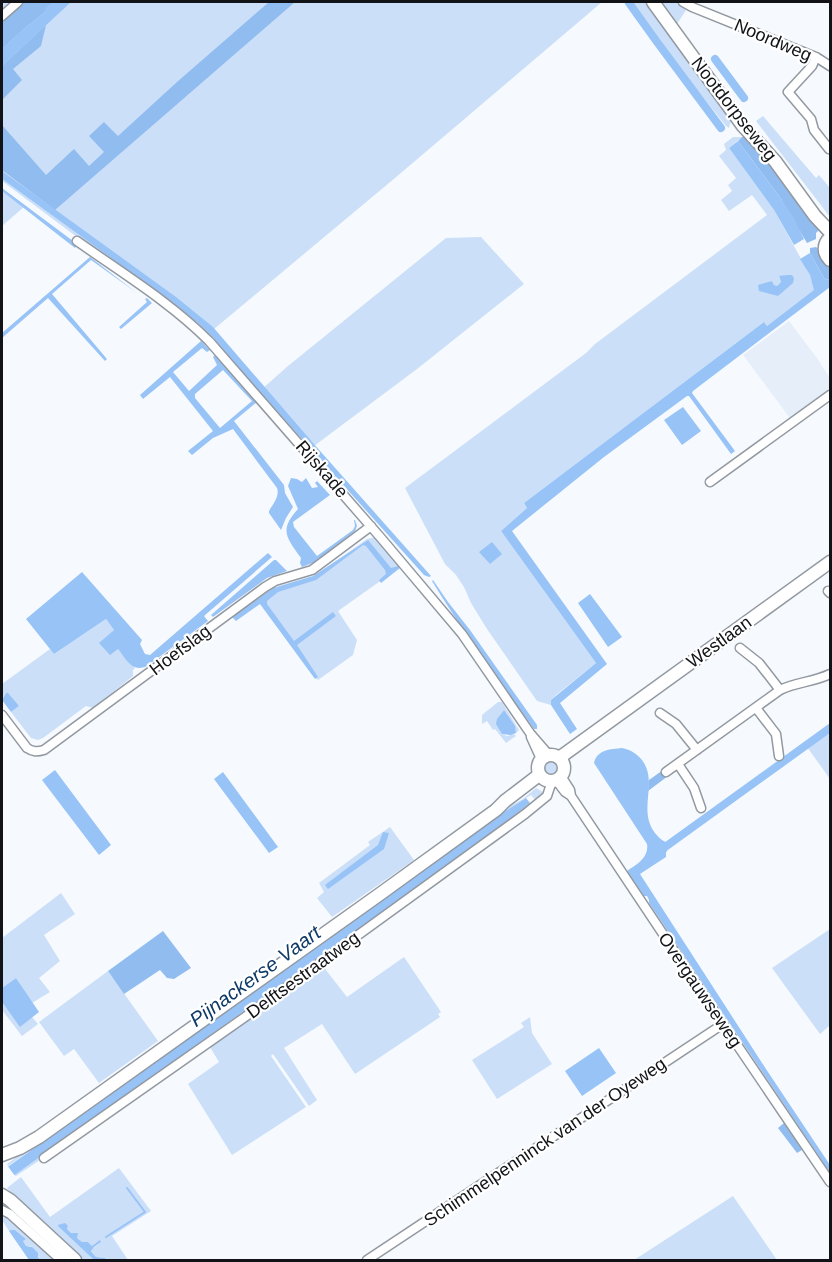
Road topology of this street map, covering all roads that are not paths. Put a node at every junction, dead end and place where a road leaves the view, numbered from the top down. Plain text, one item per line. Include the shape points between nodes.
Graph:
1 (18, 2) edge
2 (653, 2) edge
3 (683, 2) edge
4 (2, 16) edge
5 (816, 57) junction
6 (831, 66) edge
7 (829, 149) edge
8 (830, 237) edge
9 (77, 241) dead end
10 (831, 260) edge
11 (831, 395) edge
12 (710, 482) dead end
13 (371, 526) junction
14 (831, 562) edge
15 (741, 648) dead end
16 (831, 674) edge
17 (780, 690) junction
18 (756, 708) junction
19 (660, 713) dead end
20 (2, 715) edge
21 (697, 750) junction
22 (779, 756) dead end
23 (678, 764) junction
24 (552, 770) junction
25 (666, 772) dead end
26 (701, 808) dead end
27 (723, 1024) junction
28 (20, 1148) junction
29 (2, 1155) edge
30 (44, 1158) dead end
31 (2, 1164) edge
32 (831, 1182) edge
33 (2, 1185) edge
34 (6, 1198) edge
35 (2, 1210) edge
36 (61, 1260) edge
37 (75, 1260) edge
38 (367, 1260) edge

1 - 4 street
2 - 8 main road, Nootdorpseweg
3 - 5 street, Noordweg
5 - 6 street, Noordweg
5 - 7 street via 788,92
8 - 10 main road via 825,252
9 - 13 street, Rijskade via 192,324
11 - 12 street
13 - 20 street, Hoefslag via 312,570 265,587 44,750 27,748
13 - 24 street, Rijskade via 462,634 540,743
14 - 24 main road, Westlaan via 608,722
15 - 17 street
16 - 17 street
17 - 18 street
18 - 21 street
18 - 22 street via 776,734
19 - 21 street via 676,724
21 - 23 street
23 - 25 street
23 - 26 street via 694,788
24 - 27 street, Overgauwseweg
24 - 28 main road, Delftsestraatweg
24 - 30 street, Delftsestraatweg via 547,796 525,814
27 - 32 street, Overgauwseweg
27 - 38 street, Schimmelpenninck van der Oyeweg
28 - 29 main road, Delftsestraatweg
28 - 31 main road, Delftsestraatweg
33 - 34 main road
34 - 37 main road
35 - 36 street

